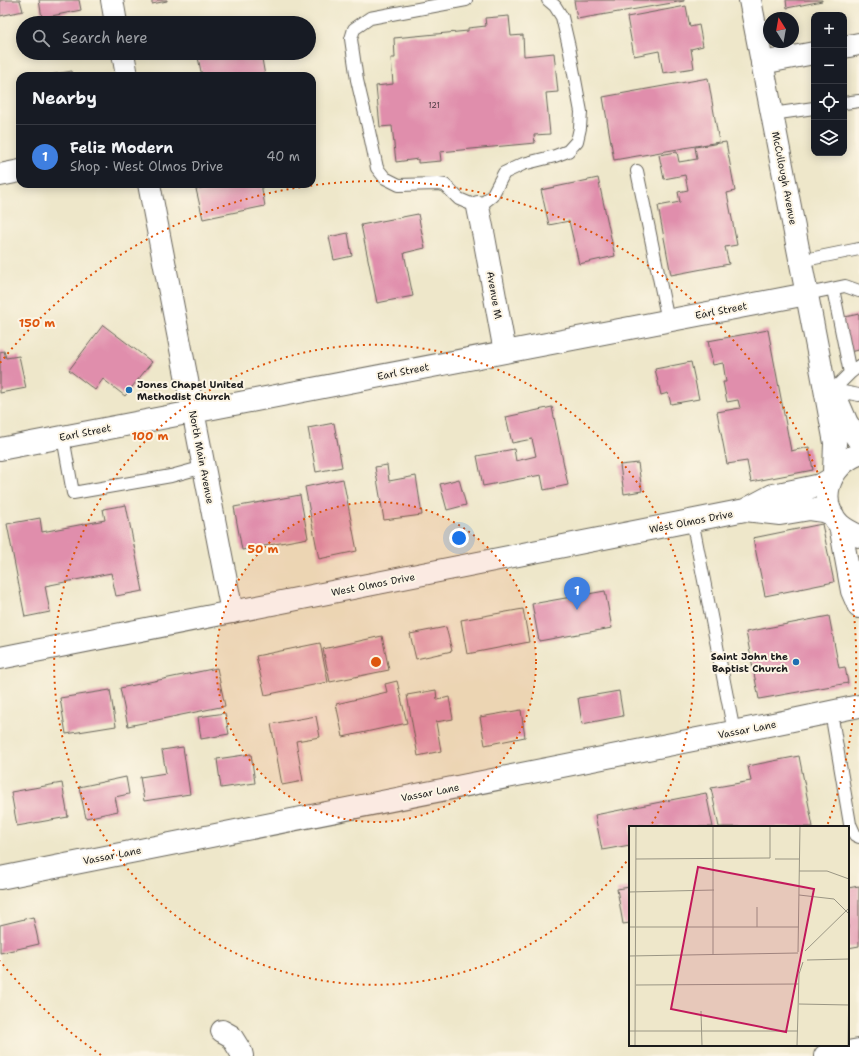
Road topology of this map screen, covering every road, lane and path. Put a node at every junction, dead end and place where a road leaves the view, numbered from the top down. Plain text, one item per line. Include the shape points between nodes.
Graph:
1 (112, 0) edge
2 (466, 0) edge
3 (548, 0) edge
4 (750, 0) edge
5 (115, 16) edge
6 (859, 44) edge
7 (847, 46) edge
8 (811, 54) edge
9 (124, 60) edge
10 (762, 63) junction
11 (126, 72) edge
12 (859, 101) edge
13 (847, 103) edge
14 (811, 108) edge
15 (772, 114) junction
16 (637, 171) dead end
17 (16, 172) edge
18 (0, 175) edge
19 (150, 188) edge
20 (478, 207) junction
21 (859, 249) edge
22 (800, 261) junction
23 (832, 289) junction
24 (859, 291) edge
25 (807, 294) junction
26 (668, 320) junction
27 (505, 352) junction
28 (819, 357) junction
29 (855, 369) edge
30 (833, 390) junction
31 (859, 395) edge
32 (193, 412) junction
33 (63, 437) junction
34 (859, 441) edge
35 (0, 449) edge
36 (859, 454) edge
37 (204, 467) junction
38 (833, 476) junction
39 (746, 510) junction
40 (692, 520) junction
41 (836, 520) junction
42 (859, 536) edge
43 (859, 607) edge
44 (232, 612) junction
45 (0, 658) edge
46 (859, 706) edge
47 (831, 712) junction
48 (734, 732) junction
49 (859, 837) edge
50 (0, 878) edge
51 (222, 1031) dead end
52 (859, 1050) edge
53 (242, 1056) edge
54 (829, 1056) edge

1 - 5 street
2 - 20 lane via 370,18 354,29 351,39 377,168 385,178 399,185 445,185 459,199
3 - 20 lane via 562,17 569,47 581,112 577,141 568,151 523,164 504,173 492,196
4 - 10 street, McCullough Avenue
6 - 7 street
8 - 10 street
9 - 11 street
10 - 15 street, McCullough Avenue
12 - 13 lane
14 - 15 lane
15 - 22 street, McCullough Avenue
16 - 26 lane
17 - 18 street
19 - 32 street, North Main Avenue
20 - 27 street, Avenue M
21 - 22 lane
22 - 25 street, McCullough Avenue
23 - 24 lane via 845,286
23 - 25 lane
23 - 29 lane
25 - 26 street, Earl Street
25 - 28 street, McCullough Avenue
26 - 27 street, Earl Street
27 - 32 street, Earl Street
28 - 30 street, McCullough Avenue
28 - 38 street, McCullough Avenue via 835,444
29 - 30 lane
30 - 31 lane
30 - 34 street, McCullough Avenue via 847,423
32 - 33 street, Earl Street
32 - 37 street, North Main Avenue
33 - 35 street, Earl Street
33 - 37 lane via 73,493 170,476
36 - 38 street via 846,460
37 - 44 street, North Main Avenue
38 - 39 street, West Olmos Drive via 821,484 773,495
38 - 41 street, McCullough Avenue via 828,494 829,505
39 - 40 street, West Olmos Drive
39 - 41 street, West Olmos Drive via 780,514 810,509 824,511
40 - 44 street, West Olmos Drive
40 - 48 lane
41 - 42 street, West Olmos Drive via 848,532
41 - 43 street via 852,591
44 - 45 street, West Olmos Drive
46 - 47 street, Vassar Lane
47 - 48 street, Vassar Lane
47 - 49 lane via 850,824 855,835
48 - 50 street, Vassar Lane
51 - 53 street via 231,1036
52 - 54 street

